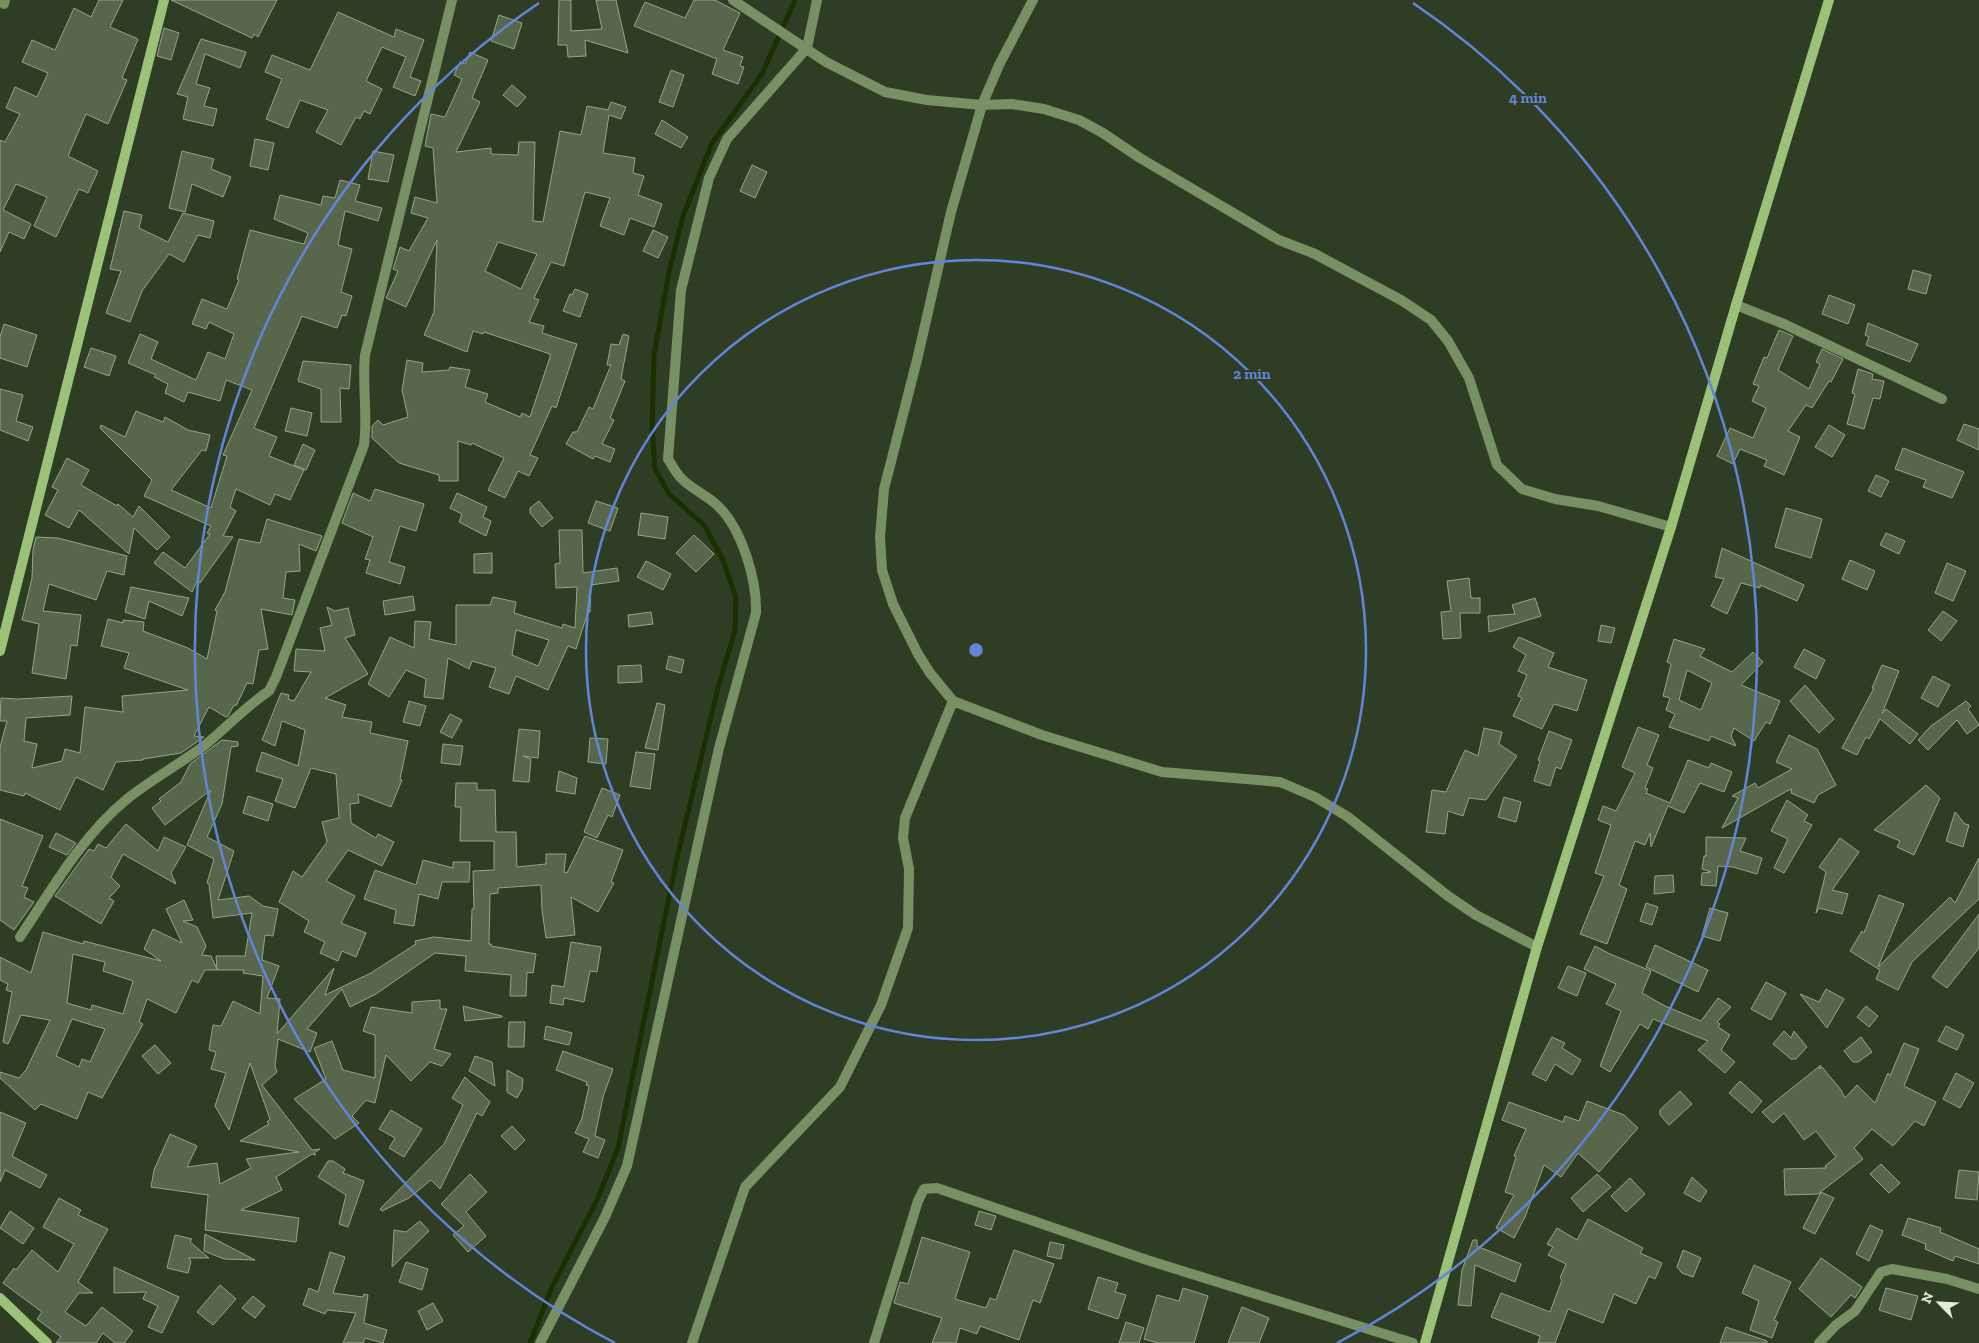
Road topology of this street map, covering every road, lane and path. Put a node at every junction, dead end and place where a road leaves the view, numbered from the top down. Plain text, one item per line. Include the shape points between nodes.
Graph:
1 (164, 0) edge
2 (452, 0) edge
3 (733, 0) edge
4 (817, 0) edge
5 (1033, 0) edge
6 (1829, 0) edge
7 (807, 48) junction
8 (982, 105) junction
9 (1736, 305) junction
10 (1942, 399) dead end
11 (1671, 527) junction
12 (0, 651) edge
13 (954, 701) junction
14 (20, 937) dead end
15 (1538, 947) junction
16 (1979, 1289) edge
17 (0, 1298) edge
18 (47, 1343) edge
19 (540, 1343) edge
20 (692, 1343) edge
21 (874, 1343) edge
22 (1413, 1343) edge
23 (1425, 1343) edge
24 (1819, 1343) edge

1 - 12 main road
2 - 14 street via 365,355 364,445 276,677 269,691 206,744 126,799 102,823 68,864
3 - 7 street
4 - 7 street
5 - 8 street via 998,64
6 - 9 main road
7 - 8 street via 826,62 885,92
7 - 19 street via 726,140 710,178 681,290 668,459 681,478 725,514 748,558 756,591 756,612 719,748 627,1166 605,1217
8 - 11 street via 1012,104 1044,109 1079,120 1278,240 1315,254 1401,300 1431,320 1448,341 1469,378 1497,465 1522,489
8 - 13 street via 951,212 893,449 884,489 880,537 882,570 893,604 930,673
9 - 10 street via 1784,324
9 - 11 main road
11 - 15 main road
13 - 15 street via 1042,735 1162,772 1280,782 1315,797 1348,817 1448,896 1476,915
13 - 20 street via 905,818 903,838 909,869 908,928 882,1005 840,1087 745,1187
15 - 23 main road
16 - 24 street via 1947,1279 1892,1269 1881,1272 1855,1311
17 - 18 main road
21 - 22 street via 918,1201 924,1189 937,1188 1147,1260

